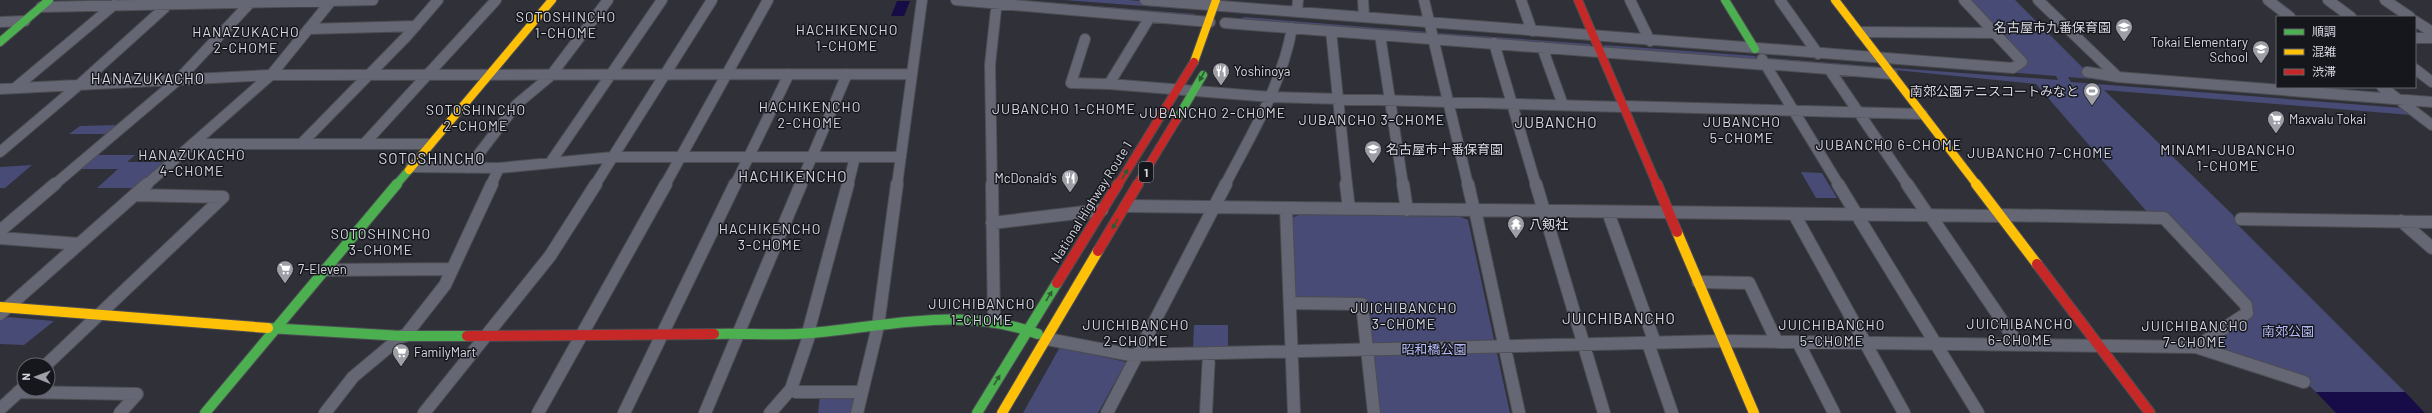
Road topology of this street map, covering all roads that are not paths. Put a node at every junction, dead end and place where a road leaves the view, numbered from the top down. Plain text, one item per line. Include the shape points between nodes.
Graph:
1 (49, 0) edge
2 (332, 0) edge
3 (373, 0) edge
4 (438, 0) edge
5 (496, 0) edge
6 (552, 0) edge
7 (608, 0) edge
8 (662, 0) edge
9 (712, 0) edge
10 (768, 0) edge
11 (922, 0) edge
12 (956, 0) edge
13 (1145, 0) edge
14 (1298, 0) edge
15 (1363, 0) edge
16 (1424, 0) edge
17 (1521, 0) edge
18 (1578, 0) edge
19 (1630, 0) edge
20 (1725, 0) edge
21 (1780, 0) edge
22 (1835, 0) edge
23 (1964, 0) edge
24 (2038, 0) edge
25 (2268, 0) edge
26 (2328, 0) edge
27 (2385, 0) edge
28 (171, 2) edge
29 (251, 2) junction
30 (997, 2) edge
31 (1216, 2) edge
32 (116, 3) edge
33 (1230, 3) edge
34 (41, 7) junction
35 (1298, 11) junction
36 (1364, 16) junction
37 (2289, 16) edge
38 (2350, 16) edge
39 (2409, 16) edge
40 (1150, 17) junction
41 (25, 21) junction
42 (2416, 21) edge
43 (0, 22) edge
44 (1210, 22) junction
45 (1430, 22) junction
46 (416, 26) junction
47 (1223, 26) joint
48 (1292, 28) junction
49 (308, 29) junction
50 (1331, 31) junction
51 (1532, 31) junction
52 (1860, 32) junction
53 (2432, 32) edge
54 (1995, 33) junction
55 (1380, 35) junction
56 (1593, 36) junction
57 (2416, 38) edge
58 (2432, 38) edge
59 (1085, 39) dead end
60 (1434, 39) junction
61 (1650, 41) junction
62 (0, 42) edge
63 (1494, 43) junction
64 (1542, 47) junction
65 (1755, 49) junction
66 (1600, 52) junction
67 (1818, 54) junction
68 (1880, 58) junction
69 (1766, 64) junction
70 (1208, 65) dead end
71 (1829, 69) junction
72 (2416, 70) edge
73 (2087, 72) dead end
74 (490, 74) junction
75 (553, 74) junction
76 (610, 74) junction
77 (666, 74) junction
78 (726, 74) junction
79 (789, 74) junction
80 (847, 74) junction
81 (912, 74) junction
82 (1892, 74) junction
83 (271, 75) junction
84 (369, 75) junction
85 (427, 75) junction
86 (2118, 77) junction
87 (178, 80) junction
88 (2432, 82) edge
89 (1108, 84) junction
90 (79, 85) junction
91 (15, 88) junction
92 (2383, 88) edge
93 (0, 89) edge
94 (1178, 89) junction
95 (1194, 90) junction
96 (1271, 97) junction
97 (1338, 99) junction
98 (1390, 100) junction
99 (2399, 100) junction
100 (1448, 102) junction
101 (2432, 102) edge
102 (1512, 104) junction
103 (1563, 105) junction
104 (1623, 107) junction
105 (1793, 111) junction
106 (1858, 112) junction
107 (1922, 114) junction
108 (2420, 116) junction
109 (2432, 117) edge
110 (2432, 125) edge
111 (193, 144) junction
112 (301, 144) junction
113 (364, 144) junction
114 (430, 144) junction
115 (0, 152) edge
116 (613, 157) junction
117 (681, 157) junction
118 (748, 157) junction
119 (812, 157) junction
120 (855, 157) junction
121 (902, 157) junction
122 (550, 164) junction
123 (411, 167) junction
124 (468, 168) junction
125 (499, 168) junction
126 (135, 195) junction
127 (1126, 206) junction
128 (1213, 208) junction
129 (1286, 208) junction
130 (1349, 209) junction
131 (1102, 210) junction
132 (1408, 210) junction
133 (1474, 210) junction
134 (1544, 211) junction
135 (1608, 212) junction
136 (1668, 213) junction
137 (1794, 214) junction
138 (1857, 215) junction
139 (1929, 215) junction
140 (2000, 216) junction
141 (2241, 219) dead end
142 (2401, 221) junction
143 (2432, 222) edge
144 (992, 223) junction
145 (0, 231) edge
146 (0, 238) edge
147 (79, 244) junction
148 (2432, 248) edge
149 (452, 269) junction
150 (325, 270) junction
151 (1698, 282) junction
152 (1290, 303) junction
153 (2, 310) edge
154 (98, 316) junction
155 (994, 322) junction
156 (878, 326) junction
157 (275, 329) junction
158 (1028, 329) junction
159 (809, 333) junction
160 (662, 334) junction
161 (738, 334) junction
162 (581, 335) junction
163 (403, 336) junction
164 (489, 336) junction
165 (1047, 339) junction
166 (1723, 341) junction
167 (1777, 342) junction
168 (1798, 342) junction
169 (1652, 343) junction
170 (1865, 343) junction
171 (1584, 344) junction
172 (1936, 344) junction
173 (2018, 344) junction
174 (2098, 345) junction
175 (1504, 346) junction
176 (2196, 347) junction
177 (1367, 349) junction
178 (1292, 350) junction
179 (1209, 353) junction
180 (1137, 355) junction
181 (54, 357) edge
182 (2304, 382) dead end
183 (791, 389) junction
184 (56, 391) edge
185 (862, 392) junction
186 (16, 394) edge
187 (0, 410) edge
188 (120, 413) edge
189 (205, 413) edge
190 (324, 413) edge
191 (424, 413) edge
192 (538, 413) edge
193 (624, 413) edge
194 (705, 413) edge
195 (770, 413) edge
196 (857, 413) edge
197 (976, 413) edge
198 (1002, 413) edge
199 (1107, 413) edge
200 (1206, 413) edge
201 (1294, 413) edge
202 (1374, 413) edge
203 (1519, 413) edge
204 (1604, 413) edge
205 (1672, 413) edge
206 (1754, 413) edge
207 (1834, 413) edge
208 (1904, 413) edge
209 (1978, 413) edge
210 (2150, 413) edge

1 - 34 main road
2 - 3 street
2 - 29 street
2 - 49 street
4 - 46 street
5 - 85 street
6 - 74 main road
7 - 75 street
8 - 76 street
9 - 77 street
10 - 78 street
11 - 81 street
12 - 30 street
13 - 31 street
14 - 35 street
15 - 36 street
16 - 45 street
17 - 51 street
18 - 56 main road
19 - 61 street
20 - 65 main road
21 - 67 street
22 - 52 main road
23 - 54 street
24 - 86 street
25 - 37 street
26 - 38 street
27 - 39 street
28 - 29 street
28 - 32 street
28 - 90 street
29 - 87 street
30 - 40 street
30 - 144 street via 990,65
31 - 33 street
31 - 44 main road, National Highway Route 1 / 1
32 - 34 street
32 - 91 street
33 - 35 street
33 - 47 main road
34 - 41 main road
35 - 36 street
36 - 45 street
40 - 44 street
40 - 89 street
41 - 43 street
41 - 62 main road
42 - 53 street
44 - 94 main road, National Highway Route 1 / 1 via 1196,58
45 - 51 street
45 - 60 street
46 - 49 street
46 - 84 street
47 - 48 street
48 - 50 street
48 - 96 street via 1289,45
49 - 83 street
50 - 55 street
50 - 97 street
51 - 56 street
52 - 54 street
52 - 68 main road
54 - 68 street via 2022,62 2013,68
55 - 60 street
55 - 98 street
56 - 61 street
56 - 66 main road
57 - 58 street
59 - 89 street via 1071,84
60 - 63 street
60 - 100 street
61 - 65 street
63 - 64 street
63 - 102 street
64 - 66 street
64 - 103 street
65 - 67 street
65 - 69 street
66 - 69 street
66 - 104 main road
67 - 68 street
68 - 82 main road
69 - 71 street
69 - 105 street
70 -> 95 main road, 1
71 - 82 street
71 - 106 street
72 - 88 street
73 - 86 street
74 - 75 street
74 - 85 street
74 - 114 main road
75 - 76 street
75 - 124 street via 517,104
76 - 77 street
76 - 122 street
77 - 78 street
77 - 116 street
78 - 79 street
78 - 117 street
79 - 80 street
79 - 118 street
80 - 81 street
80 - 119 street
81 - 121 street
82 - 107 main road
83 - 84 street
83 - 87 street
83 - 111 street
84 - 85 street
84 - 112 street
85 - 113 street
86 - 99 street
87 - 90 street
87 - 145 street
89 - 94 street
90 - 91 street
90 - 115 street
91 - 93 street
92 - 99 street
94 - 95 street
131 -> 94 main road, National Highway Route 1 / 1
95 - 96 street
95 - 127 main road, 1
96 - 97 street
96 - 128 street
97 - 98 street
97 - 130 street
98 - 100 street
98 - 132 street
99 - 101 street
99 - 108 street
100 - 102 street
100 - 133 street
102 - 103 street
102 - 134 street
103 - 104 street
104 - 105 street
104 - 136 main road
105 - 106 street
105 - 138 street
106 - 107 street
106 - 139 street
107 - 140 main road
108 - 109 street
108 - 110 street
111 - 112 street
111 - 126 street
112 - 113 street
113 - 114 street
114 - 123 main road
116 - 117 street
116 - 122 street
116 - 164 street via 550,256
117 - 118 street
117 - 162 street
118 - 119 street
118 - 160 street
119 - 120 street
119 - 161 street
120 - 121 street
120 - 159 street
121 - 156 street
122 - 125 street
123 - 124 street
123 - 150 main road
124 - 125 street
125 - 149 street
126 - 147 street
126 - 154 street via 222,197
127 - 128 street
127 -> 165 main road, 1
128 - 129 street
128 - 180 street
129 - 130 street
129 - 152 street
130 - 132 street
131 - 144 street
158 -> 131 main road, National Highway Route 1 / 1
132 - 133 street
133 - 134 street
133 - 175 street
134 - 135 street
134 - 171 street
135 - 136 street
135 - 169 street
136 - 137 street
136 - 151 main road
137 - 138 street
137 - 170 street
138 - 139 street
138 - 172 street
139 - 140 street
139 - 173 street
140 - 174 main road
140 - 176 street via 2164,218 2246,305 2247,313
141 - 142 street
142 - 143 street
142 - 148 street
144 - 155 street
146 - 147 street
147 - 153 street
149 - 150 street
149 - 163 street via 445,284
150 - 157 main road
151 - 166 main road
151 - 167 street via 1749,283
152 - 177 street via 1362,304
152 - 178 street
153 - 154 main road
154 - 157 main road
154 - 181 street
155 - 156 main road via 956,318
155 - 158 main road
156 - 159 main road
156 - 185 street
157 - 163 main road
157 - 189 main road
158 - 165 main road
197 -> 158 main road, National Highway Route 1 / 1
159 - 161 main road
159 - 183 street
160 - 161 main road
160 - 162 main road
160 - 193 street
161 - 194 street
162 - 164 main road
162 - 192 street
163 - 164 main road
163 - 190 street via 353,377
164 - 191 street
165 - 180 street
165 - 198 main road, 1
166 - 167 street
166 - 169 street
166 - 206 main road
167 - 168 street
168 - 170 street
168 - 207 street
169 - 171 street
169 - 205 street
170 - 172 street
170 - 208 street
171 - 175 street
171 - 204 street
172 - 173 street
172 - 209 street
173 - 174 street
174 - 176 street
174 - 210 main road
175 - 177 street
175 - 203 street
176 - 182 street
177 - 178 street
177 - 202 street
178 - 179 street
178 - 201 street
179 - 180 street
179 - 200 street
180 - 199 street
183 - 185 street via 796,392
183 - 195 street
184 - 188 street via 137,394
185 - 196 street
186 - 187 street

